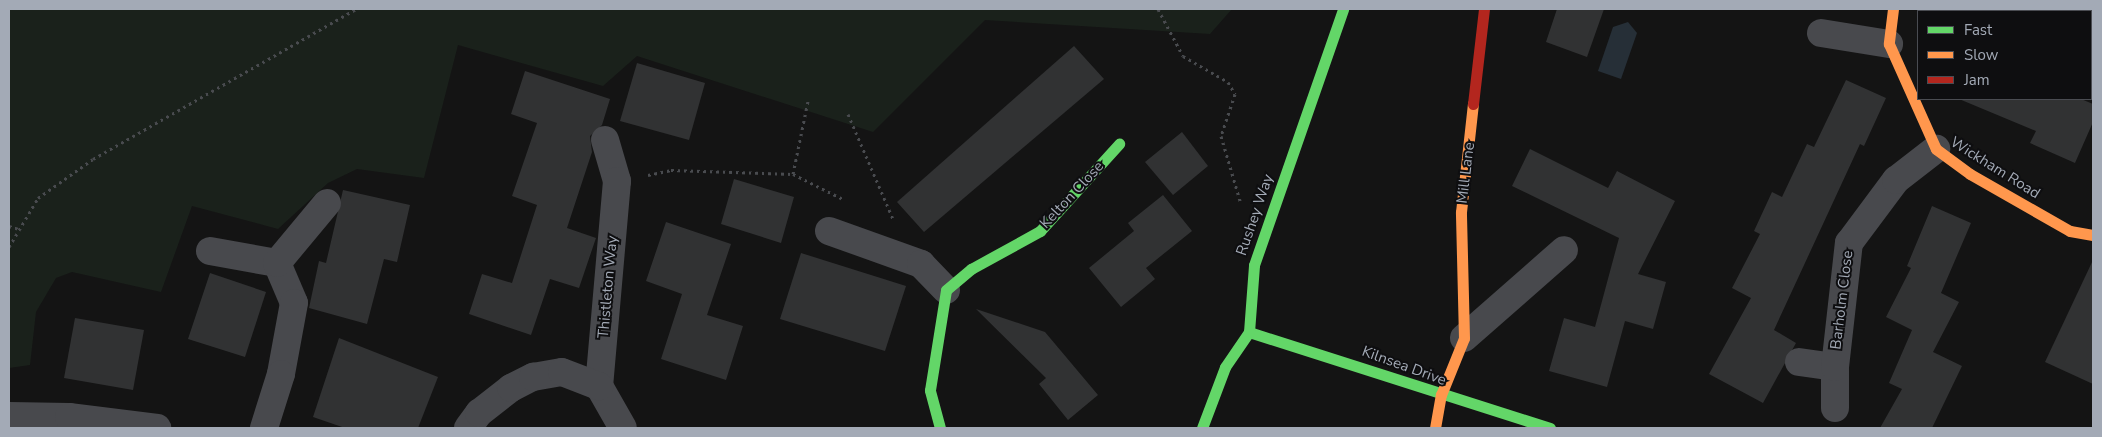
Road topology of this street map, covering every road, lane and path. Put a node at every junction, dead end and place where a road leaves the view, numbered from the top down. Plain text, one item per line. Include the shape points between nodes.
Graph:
1 (356, 9) edge
2 (1158, 9) edge
3 (1343, 9) edge
4 (1484, 9) edge
5 (1893, 9) edge
6 (1821, 33) dead end
7 (1889, 44) junction
8 (808, 101) dead end
9 (848, 114) dead end
10 (605, 140) dead end
11 (1118, 144) dead end
12 (1936, 149) junction
13 (793, 174) junction
14 (616, 181) junction
15 (328, 203) dead end
16 (853, 204) dead end
17 (1241, 205) dead end
18 (888, 222) dead end
19 (9, 226) edge
20 (19, 229) junction
21 (830, 231) dead end
22 (2093, 235) edge
23 (9, 247) edge
24 (1564, 250) dead end
25 (210, 251) dead end
26 (277, 263) junction
27 (946, 290) junction
28 (1249, 332) junction
29 (1464, 338) junction
30 (1799, 362) dead end
31 (1835, 367) junction
32 (598, 386) junction
33 (1441, 395) junction
34 (1835, 408) dead end
35 (9, 416) edge
36 (156, 428) edge
37 (264, 428) edge
38 (468, 428) edge
39 (623, 428) edge
40 (940, 428) edge
41 (1202, 428) edge
42 (1435, 428) edge
43 (1550, 428) edge

1 - 20 path via 94,159 38,198
2 - 17 path via 1183,56 1228,82 1235,94 1221,136
3 - 28 street, Rushey Way via 1254,265
4 - 29 street, Mill Lane via 1461,212
5 - 7 street
6 - 7 street
7 - 12 street, Wickham Road
8 - 13 path
9 - 18 path via 896,226
10 - 14 street, Thistleton Way
11 - 27 street, Kelton Close via 1040,231 971,269
12 - 22 street, Wickham Road via 2070,231
12 - 31 street, Barholm Close via 1896,180 1849,243
13 - 14 path via 671,170
13 - 16 path
14 - 32 street, Thistleton Way
15 - 26 street
19 - 20 path
20 - 23 path
21 - 27 street via 921,264
24 - 29 street, Mill Lane
25 - 26 street
26 - 37 street via 294,303 282,374
27 - 40 street via 930,390
28 - 33 street, Kilnsea Drive
28 - 41 street via 1225,367
29 - 33 street, Mill Lane
30 - 31 street, Barholm Close
31 - 34 street, Barholm Close
32 - 38 street via 562,372 533,377 511,388 479,413
32 - 39 street
33 - 42 street, Mill Lane
33 - 43 street, Kilnsea Drive
35 - 36 street via 69,418

